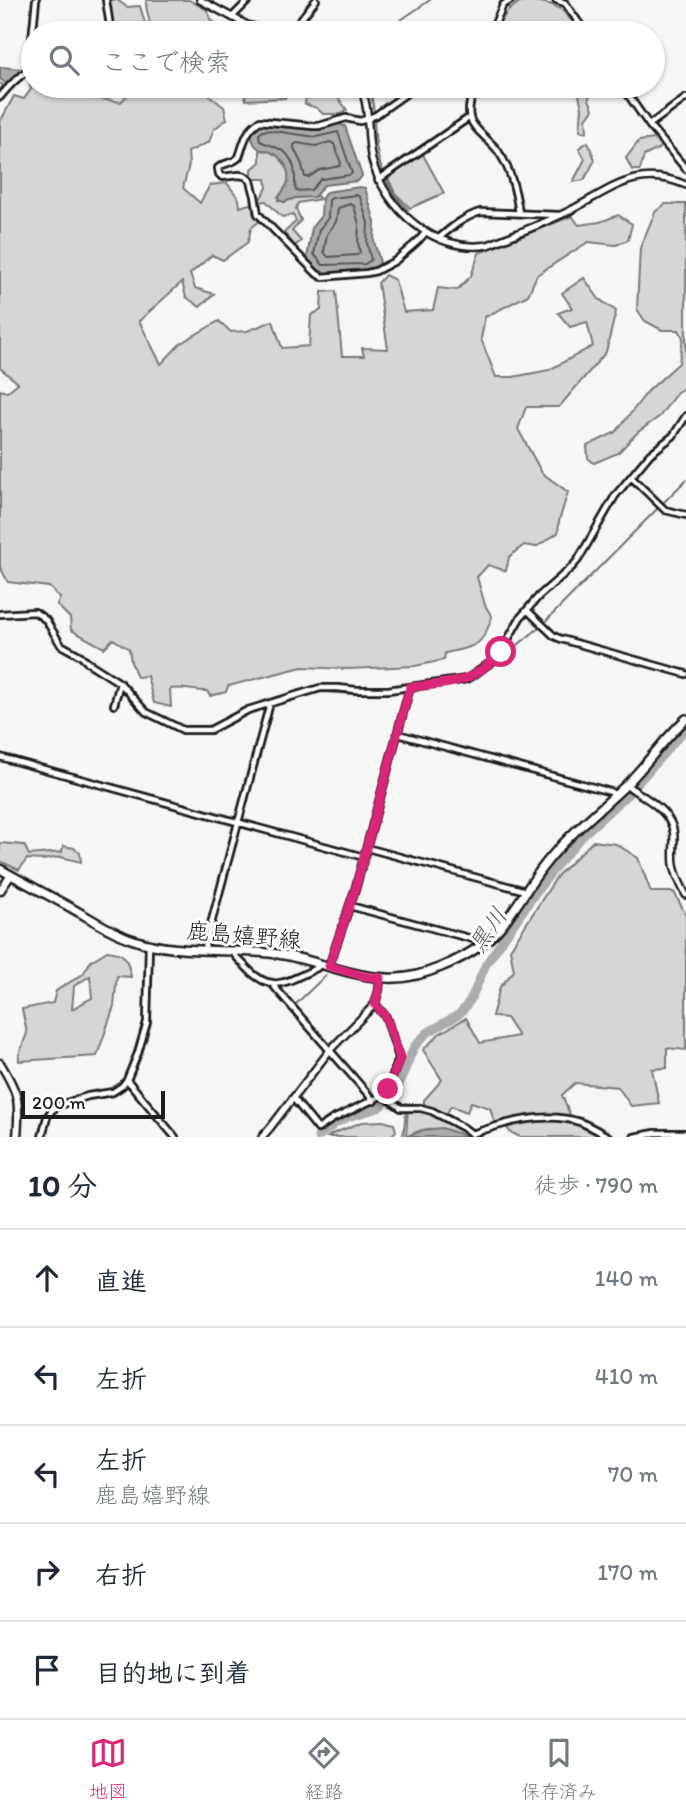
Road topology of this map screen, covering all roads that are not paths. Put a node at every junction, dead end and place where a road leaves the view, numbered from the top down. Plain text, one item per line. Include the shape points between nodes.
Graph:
1 (36, 0) edge
2 (106, 0) edge
3 (200, 0) edge
4 (249, 0) edge
5 (316, 0) edge
6 (499, 0) edge
7 (511, 0) edge
8 (556, 0) edge
9 (566, 1) edge
10 (503, 5) junction
11 (232, 17) junction
12 (34, 21) edge
13 (109, 21) edge
14 (240, 21) edge
15 (299, 21) edge
16 (496, 21) edge
17 (578, 21) edge
18 (21, 76) edge
19 (0, 97) edge
20 (364, 98) edge
21 (400, 98) edge
22 (472, 98) edge
23 (630, 98) edge
24 (686, 98) edge
25 (470, 117) junction
26 (367, 119) junction
27 (649, 125) junction
28 (686, 169) edge
29 (379, 180) junction
30 (686, 185) edge
31 (519, 213) junction
32 (560, 215) junction
33 (426, 232) junction
34 (439, 238) junction
35 (686, 416) edge
36 (631, 477) junction
37 (686, 515) edge
38 (527, 610) junction
39 (0, 614) edge
40 (686, 674) edge
41 (120, 683) junction
42 (410, 687) junction
43 (270, 703) junction
44 (114, 705) dead end
45 (686, 719) edge
46 (398, 734) junction
47 (0, 757) edge
48 (626, 785) junction
49 (614, 795) junction
50 (239, 823) junction
51 (367, 848) junction
52 (364, 857) junction
53 (0, 869) edge
54 (11, 875) junction
55 (0, 891) edge
56 (526, 891) junction
57 (686, 895) edge
58 (350, 906) junction
59 (482, 944) junction
60 (149, 945) junction
61 (204, 950) junction
62 (231, 951) junction
63 (325, 965) junction
64 (380, 978) junction
65 (272, 984) junction
66 (375, 1004) junction
67 (330, 1050) junction
68 (0, 1063) edge
69 (127, 1080) junction
70 (384, 1096) junction
71 (293, 1098) junction
72 (374, 1101) junction
73 (686, 1133) edge
74 (17, 1137) edge
75 (42, 1137) edge
76 (175, 1137) edge
77 (262, 1137) edge
78 (609, 1137) edge
79 (634, 1137) edge

1 - 12 street
2 - 13 street
3 - 11 street
4 - 11 street
5 - 15 street
6 - 10 street
7 - 10 street
8 - 9 street
9 - 17 street
10 - 16 street
11 - 14 street
18 - 19 street
20 - 26 street
21 - 26 street
22 - 25 street
23 - 27 street
24 - 27 street
25 - 29 street
25 - 31 street via 499,152 513,183
26 - 29 street
26 - 33 street via 346,118 313,127 260,121 247,134 239,157 221,165 219,174 251,181 258,214 322,276 376,271 395,261
27 - 28 street
29 - 33 street via 399,210
30 - 32 street via 673,179 639,177
31 - 32 street
31 - 34 street via 480,212
32 - 34 street via 475,248
33 - 34 street
35 - 36 street via 673,436
36 - 37 street via 665,510
36 - 38 street via 578,560
38 - 40 street via 561,639
38 - 42 street via 501,652 477,674 449,683
39 - 41 street via 39,614 61,645
41 - 43 street via 146,712 183,730 210,730 248,709
41 - 44 street
42 - 43 street via 320,688
42 - 46 street
43 - 50 street
45 - 48 main road, 鹿島嬉野線
46 - 49 street
46 - 51 street
47 - 50 street
48 - 49 main road, 鹿島嬉野線
48 - 57 street via 662,810 673,827 674,868
49 - 56 main road, 鹿島嬉野線 via 563,844
50 - 52 street
50 - 61 street
51 - 52 street
51 - 56 street
52 - 58 street
53 - 54 main road, 鹿島嬉野線
54 - 55 main road
54 - 60 main road, 鹿島嬉野線 via 118,934
56 - 59 main road, 鹿島嬉野線
58 - 59 street
58 - 63 street
59 - 64 main road, 鹿島嬉野線 via 431,971
60 - 61 main road, 鹿島嬉野線
60 - 69 street via 147,1022
61 - 62 main road, 鹿島嬉野線
62 - 63 main road, 鹿島嬉野線 via 276,954
62 - 65 street via 252,973
63 - 64 main road, 鹿島嬉野線
63 - 65 street
64 - 66 street
65 - 67 street
66 - 67 street
66 - 70 street via 386,1017 400,1058
67 - 71 street
67 - 72 street
68 - 74 main road via 17,1095
69 - 75 street via 113,1092 52,1110
69 - 76 street
70 - 72 street
70 - 78 street via 401,1108 432,1111 472,1133 545,1117 579,1122
71 - 72 street via 318,1129
71 - 77 street
73 - 79 street

